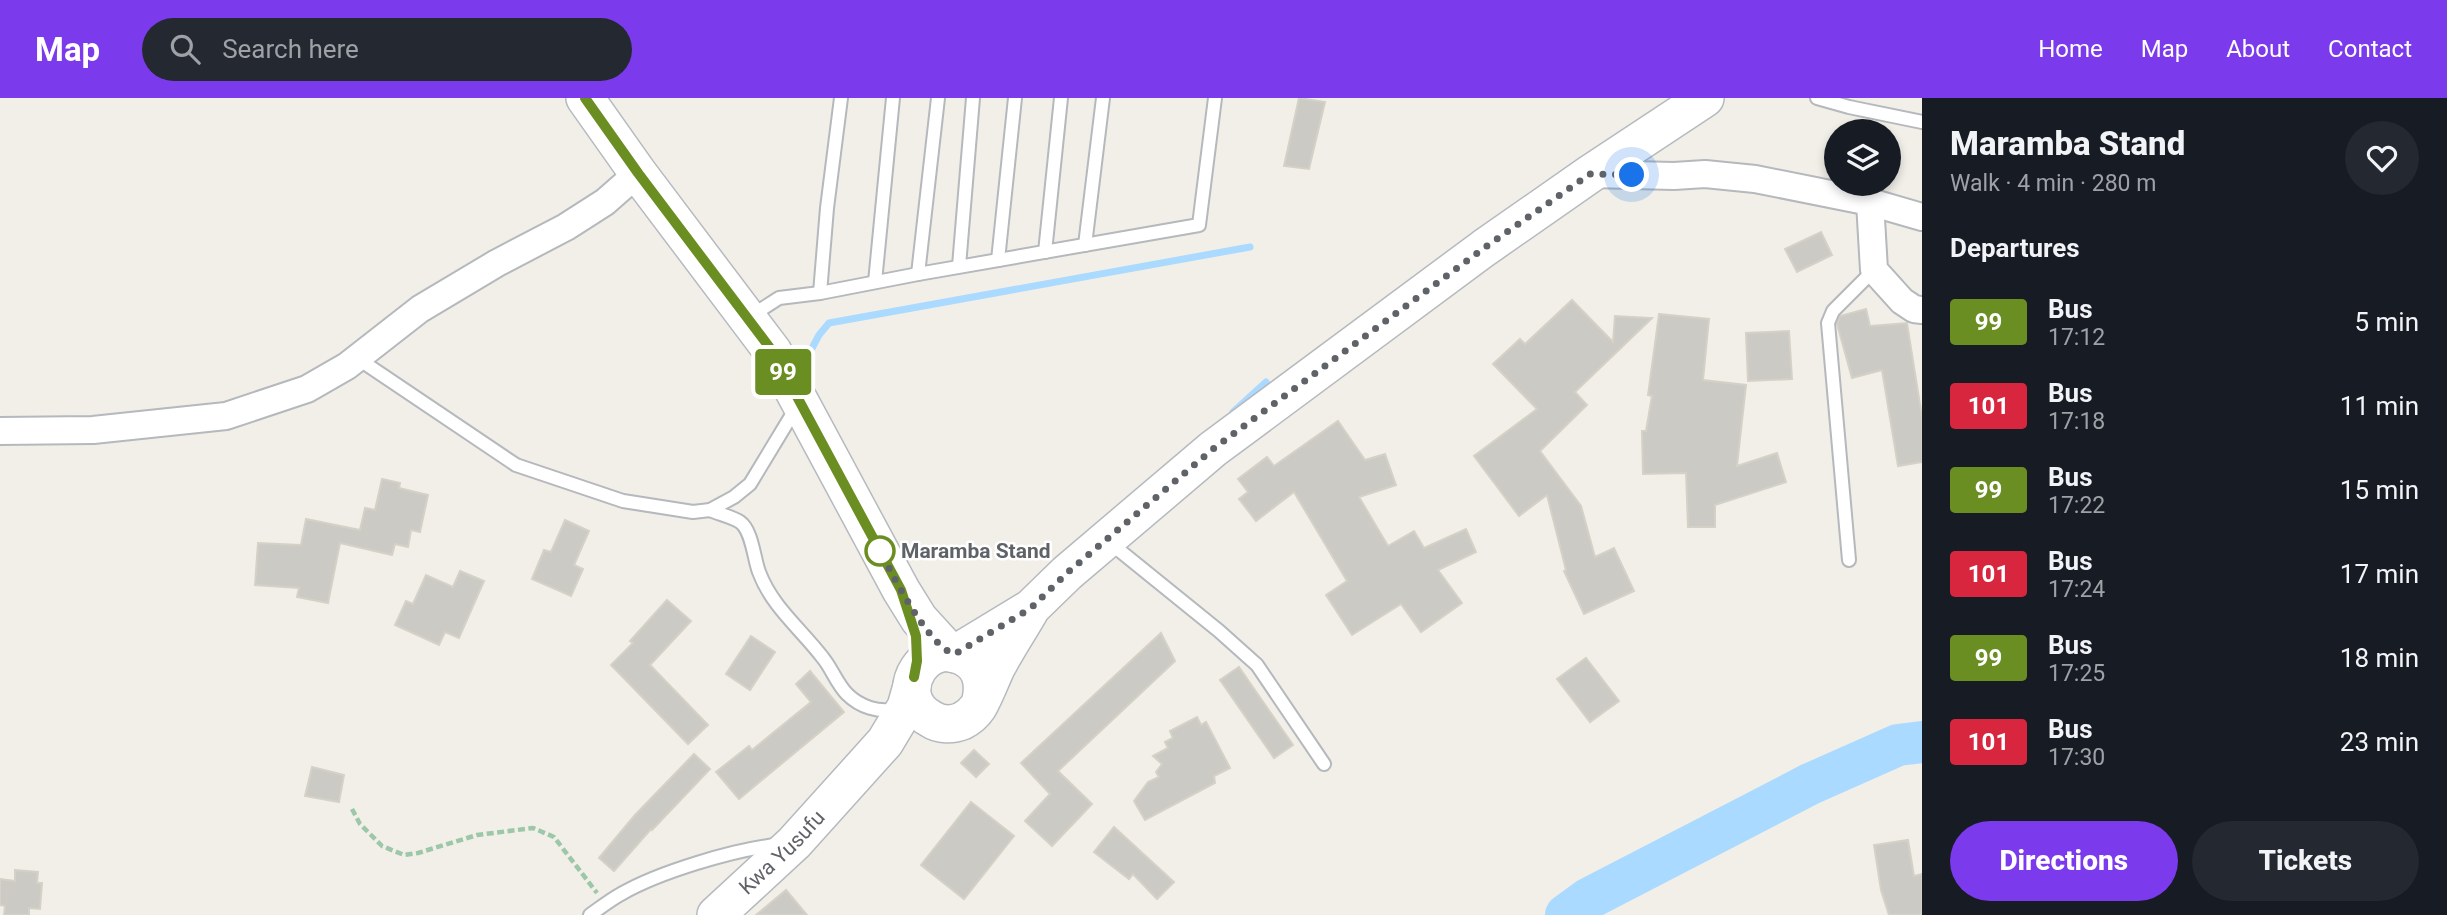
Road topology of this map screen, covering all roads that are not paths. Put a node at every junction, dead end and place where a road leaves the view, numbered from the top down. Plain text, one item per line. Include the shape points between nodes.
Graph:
1 (585, 98) edge
2 (841, 98) edge
3 (893, 98) edge
4 (938, 98) edge
5 (973, 98) edge
6 (1015, 98) edge
7 (1060, 98) edge
8 (1103, 98) edge
9 (1215, 98) edge
10 (1705, 98) edge
11 (1817, 98) edge
12 (1922, 122) edge
13 (638, 173) junction
14 (1590, 174) junction
15 (1870, 202) junction
16 (1922, 217) edge
17 (1085, 245) junction
18 (1045, 252) junction
19 (998, 260) junction
20 (959, 267) junction
21 (1874, 270) junction
22 (918, 274) junction
23 (875, 282) junction
24 (820, 293) junction
25 (1922, 310) edge
26 (747, 318) junction
27 (357, 358) junction
28 (800, 402) junction
29 (0, 431) edge
30 (710, 510) junction
31 (1106, 540) junction
32 (1849, 560) dead end
33 (901, 590) junction
34 (1031, 608) junction
35 (953, 653) junction
36 (911, 690) junction
37 (968, 712) junction
38 (1324, 764) dead end
39 (847, 787) junction
40 (794, 843) junction
41 (590, 915) edge
42 (716, 915) edge

1 - 13 street, Kwa Yusufu
2 - 24 lane
3 - 23 lane
4 - 22 lane
5 - 20 lane
6 - 19 lane
7 - 18 lane
8 - 17 lane
9 - 17 lane via 1199,225
10 - 14 street
11 - 12 lane
13 - 26 street, Kwa Yusufu
13 - 27 street via 605,202 421,309
14 - 15 street via 1723,175
14 - 31 street via 1213,449
15 - 16 street
15 - 21 street
17 - 18 lane
18 - 19 lane
19 - 20 lane
20 - 22 lane
21 - 25 street via 1902,301
21 - 32 lane via 1833,311 1828,323
22 - 23 lane
23 - 24 lane
24 - 26 lane via 779,298
26 - 28 street, Kwa Yusufu via 773,352
27 - 29 street via 307,389 226,416 93,430
27 - 30 lane via 516,465 624,501 693,512
28 - 30 lane via 750,484
28 - 33 street, Kwa Yusufu
30 - 36 lane via 745,528 758,572 774,600 824,659 847,695 884,712
31 - 34 street
31 - 38 lane via 1257,665
33 - 35 street, Kwa Yusufu via 919,619
33 - 36 street, Kwa Yusufu via 916,636
34 - 35 street
34 - 37 street
35 - 36 street via 927,659
35 - 37 street via 968,659 983,682
36 - 37 street via 915,704 928,718 945,724
36 - 39 street, Kwa Yusufu via 885,742
37 - 39 street, Kwa Yusufu
39 - 40 street, Kwa Yusufu
40 - 41 lane via 679,870 622,893
40 - 42 street, Kwa Yusufu

